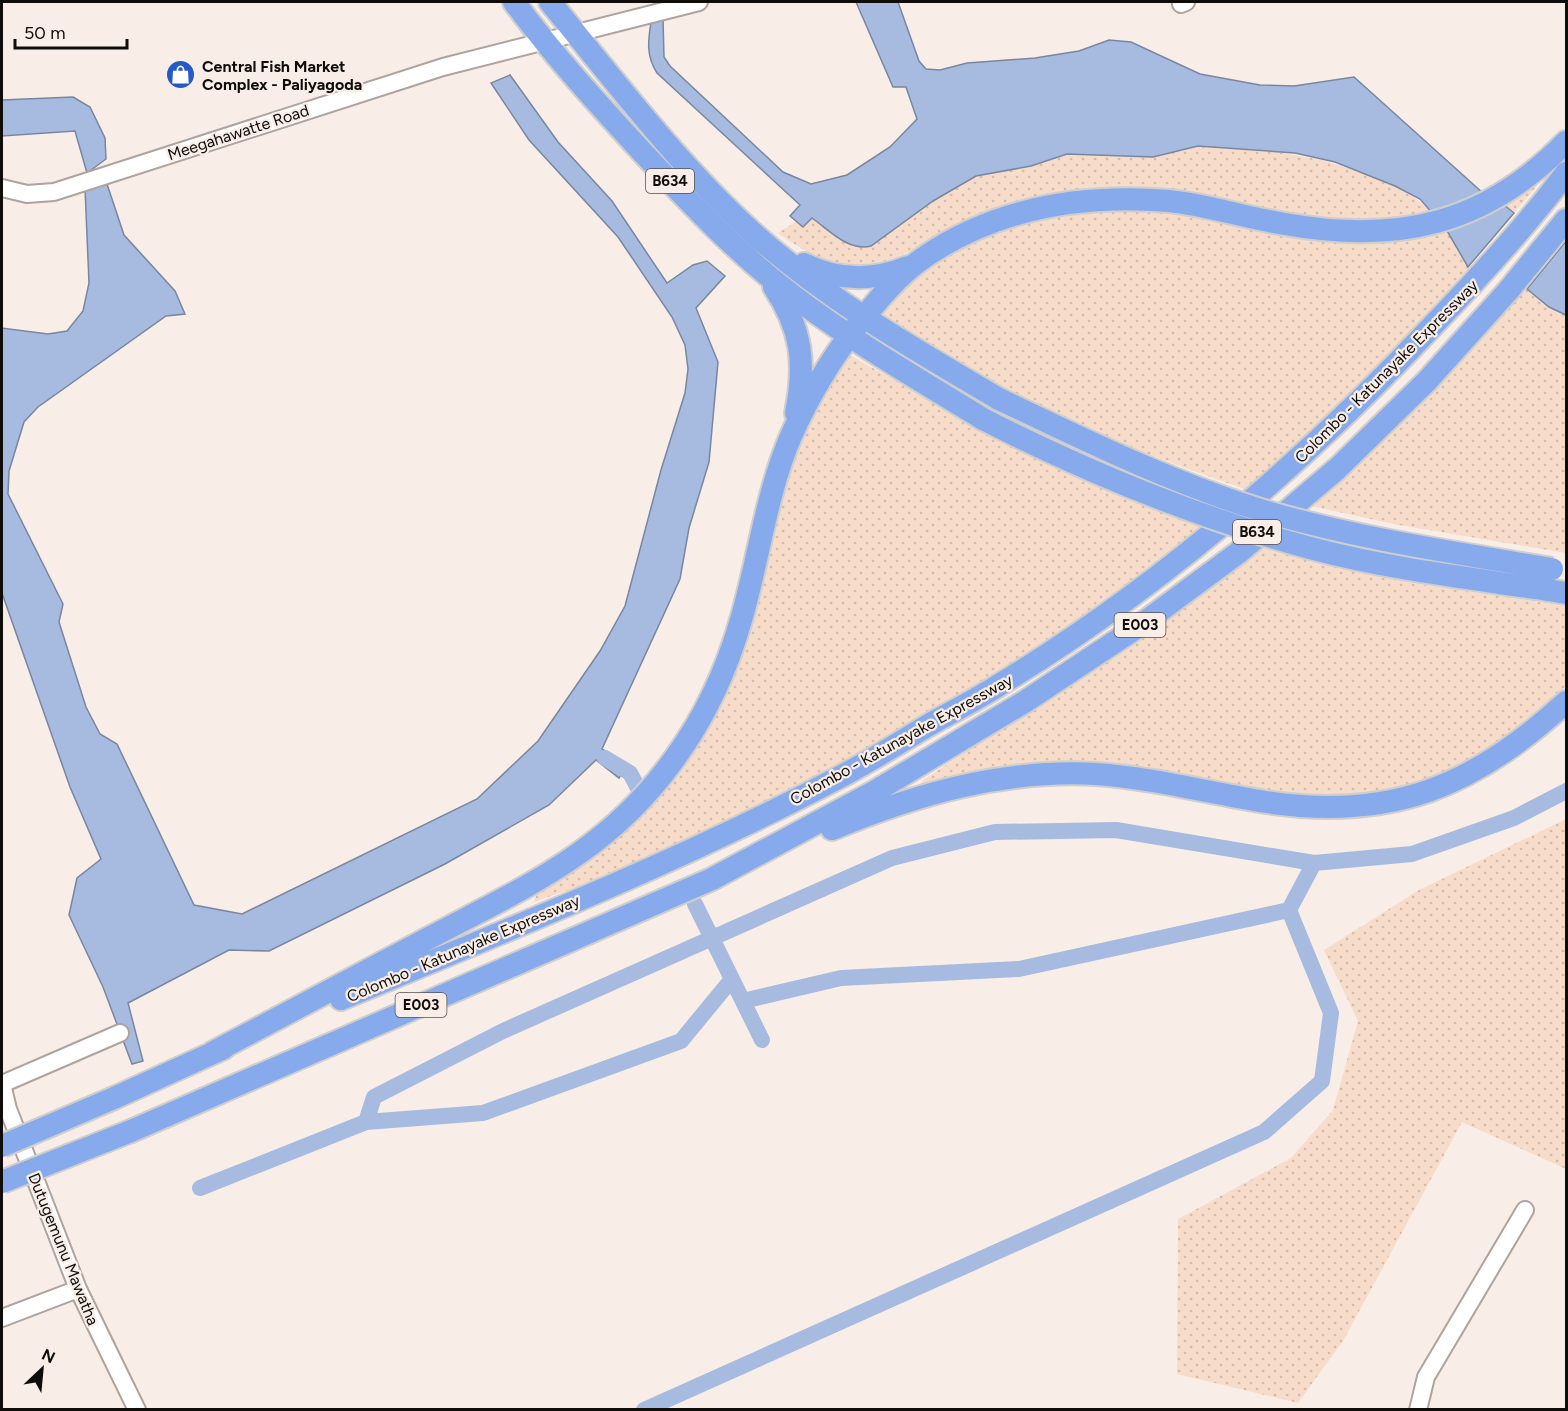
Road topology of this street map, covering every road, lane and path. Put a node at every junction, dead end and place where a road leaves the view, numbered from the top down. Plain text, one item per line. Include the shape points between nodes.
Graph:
1 (514, 2) edge
2 (550, 2) edge
3 (699, 2) edge
4 (577, 34) junction
5 (544, 43) junction
6 (1566, 142) edge
7 (1566, 173) edge
8 (2, 188) edge
9 (1566, 221) edge
10 (768, 245) junction
11 (922, 259) junction
12 (765, 273) junction
13 (863, 318) junction
14 (849, 337) junction
15 (792, 435) junction
16 (1558, 581) edge
17 (1566, 702) edge
18 (712, 879) junction
19 (120, 1033) dead end
20 (212, 1053) junction
21 (2, 1084) edge
22 (2, 1146) edge
23 (2, 1182) edge
24 (1525, 1210) dead end
25 (78, 1289) junction
26 (2, 1318) edge
27 (137, 1410) edge
28 (1418, 1410) edge

1 - 5 highway, B634
2 - 4 highway, B634
3 - 4 street
4 - 5 street, Meegahawatte Road
4 - 10 highway, B634 via 662,138
5 - 8 street, Meegahawatte Road via 442,67 54,192 27,194
5 - 12 highway, B634 via 694,207
6 - 11 highway via 1515,187 1479,209 1425,226 1379,233 1340,231 1286,225 1171,201 1047,204 1007,217
7 - 20 highway, Colombo - Katunayake Expressway / E003 via 1483,273 1393,369 1293,465 1134,593 1000,685 838,778 702,845
9 - 18 highway, Colombo - Katunayake Expressway / E003 via 1427,381 1338,468 1238,553 1152,617 959,744
10 - 11 highway via 835,276 885,275
10 - 13 highway, B634
11 - 13 highway via 884,292
12 - 14 highway, B634
12 - 15 highway via 791,316 802,357
13 - 14 highway
13 - 16 highway, B634, bridge via 999,399 1143,466 1266,511
14 - 15 highway
14 - 16 highway, B634, bridge via 983,419 1058,457 1240,528 1401,568
15 - 20 highway via 726,664 692,733 660,779 619,823 546,877
17 - 18 highway via 1514,747 1472,774 1384,804 1334,807 1269,802 1096,774 1029,774 953,787 893,804
18 - 23 highway, Colombo - Katunayake Expressway / E003, bridge via 130,1131
19 - 21 street
20 - 22 highway, Colombo - Katunayake Expressway / E003, bridge
21 - 25 street, Dutugemunu Mawatha via 8,1109
24 - 28 street via 1426,1377
25 - 26 street
25 - 27 street, Dutugemunu Mawatha

